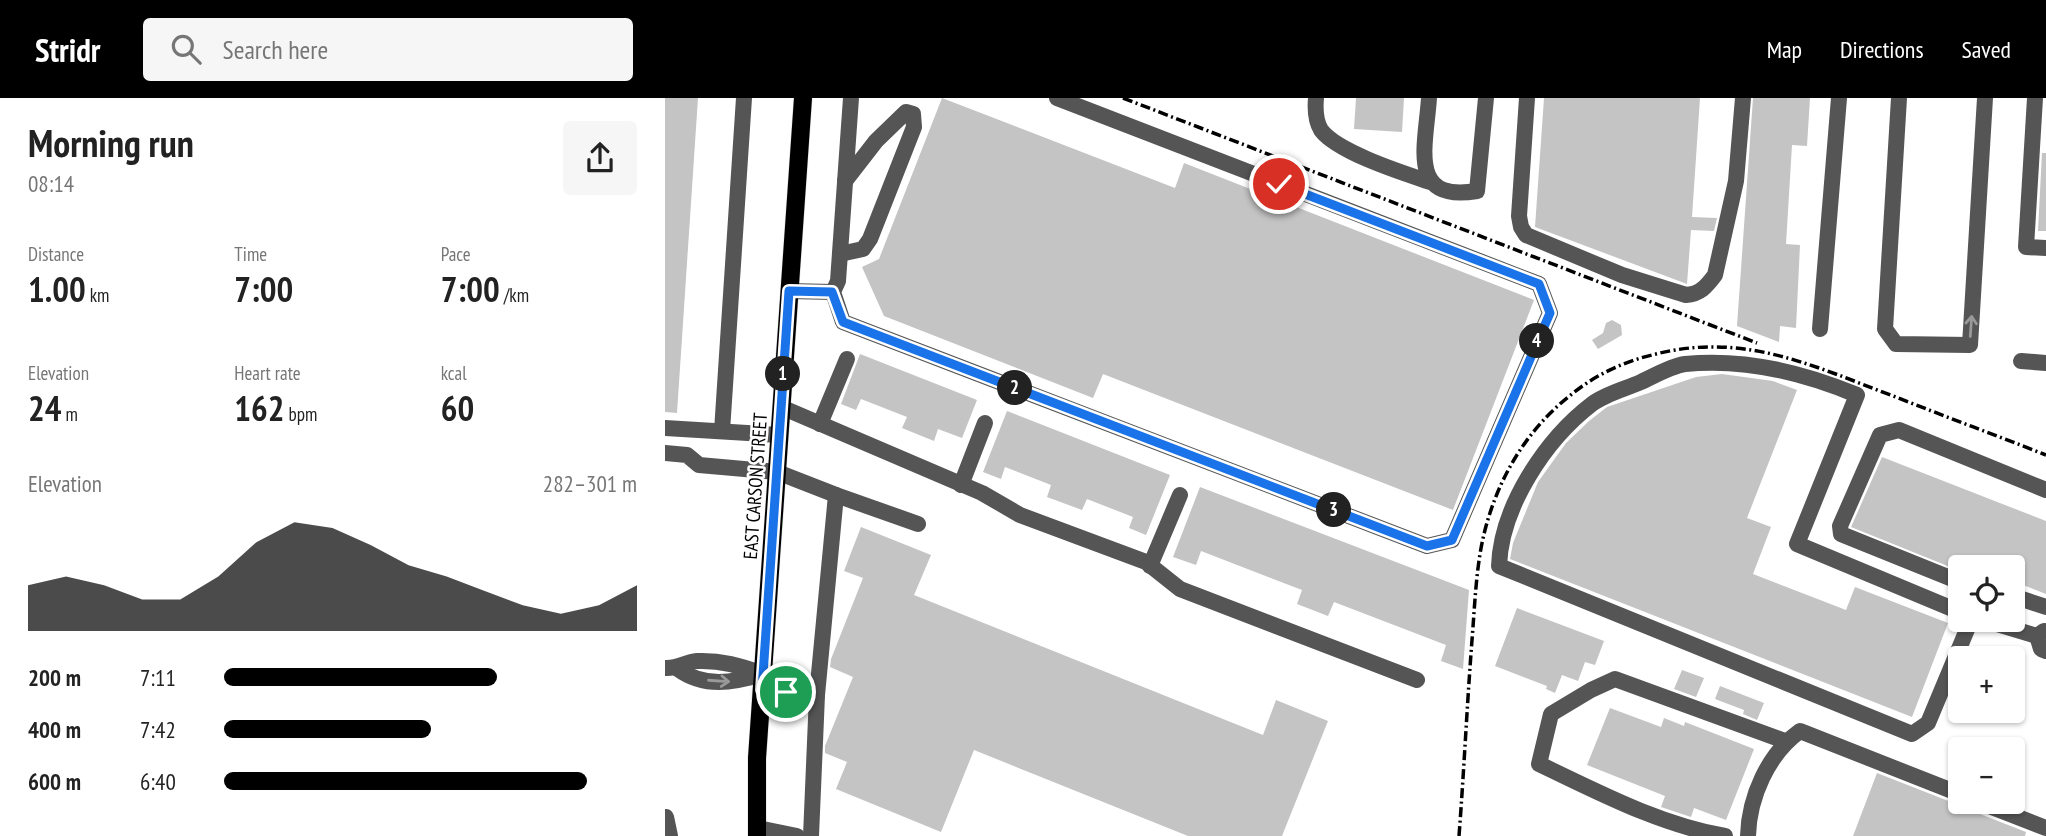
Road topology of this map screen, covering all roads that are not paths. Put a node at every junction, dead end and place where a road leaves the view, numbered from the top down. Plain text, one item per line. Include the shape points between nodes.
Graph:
1 (744, 98) edge
2 (803, 98) edge
3 (851, 98) edge
4 (1057, 98) edge
5 (1316, 98) edge
6 (1429, 98) edge
7 (1486, 98) edge
8 (1527, 98) edge
9 (1743, 98) edge
10 (1839, 98) edge
11 (1899, 98) edge
12 (1985, 98) edge
13 (2035, 98) edge
14 (914, 106) edge
15 (845, 181) junction
16 (1430, 182) junction
17 (2046, 248) edge
18 (840, 254) junction
19 (789, 291) junction
20 (832, 292) junction
21 (1820, 328) dead end
22 (847, 359) dead end
23 (2021, 361) dead end
24 (2046, 363) edge
25 (781, 407) junction
26 (985, 423) dead end
27 (820, 424) junction
28 (665, 428) edge
29 (722, 431) junction
30 (779, 435) junction
31 (665, 453) edge
32 (777, 472) junction
33 (961, 485) junction
34 (2046, 490) edge
35 (836, 495) junction
36 (1180, 495) dead end
37 (918, 524) dead end
38 (1150, 566) junction
39 (1948, 577) edge
40 (2025, 600) edge
41 (1948, 607) edge
42 (2046, 607) edge
43 (1966, 632) edge
44 (2021, 632) edge
45 (2043, 639) edge
46 (671, 668) edge
47 (1417, 680) dead end
48 (762, 682) junction
49 (817, 695) junction
50 (1785, 741) junction
51 (1948, 789) edge
52 (2010, 814) edge
53 (666, 817) edge
54 (2046, 828) edge
55 (757, 832) edge
56 (670, 836) edge
57 (797, 836) edge
58 (811, 836) edge
59 (1725, 836) edge
60 (1748, 836) edge

1 - 29 street
2 - 19 main road, EAST CARSON STREET
3 - 15 street
4 - 20 street via 1539,284 1550,313 1452,540 1427,546 843,322
5 - 16 street via 1315,114 1322,131 1348,150
6 - 16 street via 1425,167
7 - 16 street via 1477,191 1440,191
8 - 9 street via 1519,216 1526,235 1622,275 1695,295 1715,275 1736,181
10 - 21 street
11 -> 12 street via 1885,329 1896,344 1970,345
13 - 17 street via 2026,247
14 - 15 street via 876,141
14 - 18 street via 914,127 870,239 863,249
15 - 18 street
18 - 20 street via 838,281
19 - 20 street
19 - 25 main road, EAST CARSON STREET
22 - 27 street
23 - 24 street
25 - 27 street
25 - 30 main road, EAST CARSON STREET
26 - 33 street
27 - 33 street
28 - 29 street
29 - 30 street
30 - 32 main road, EAST CARSON STREET
31 - 32 street via 687,455 699,465
32 - 35 street
32 - 48 main road, EAST CARSON STREET
33 - 38 street via 1020,515
34 - 39 street via 1899,430 1880,435 1840,526 1842,534
35 - 37 street
35 - 49 street
36 - 38 street
38 - 47 street via 1180,589
40 - 42 street
41 - 43 street via 1797,544 1857,395 1815,377 1742,362 1682,364 1594,402 1555,436 1528,475 1500,544 1499,566 1912,734 1928,723
44 - 45 street
46 - 48 street via 693,680
48 - 49 street
48 - 55 main road, EAST CARSON STREET
49 - 58 street
50 - 51 street via 1800,731
50 - 59 street via 1615,679 1551,714 1539,764 1604,796
50 - 60 street via 1772,756 1749,816
52 - 54 street
53 - 56 street
55 - 57 street

